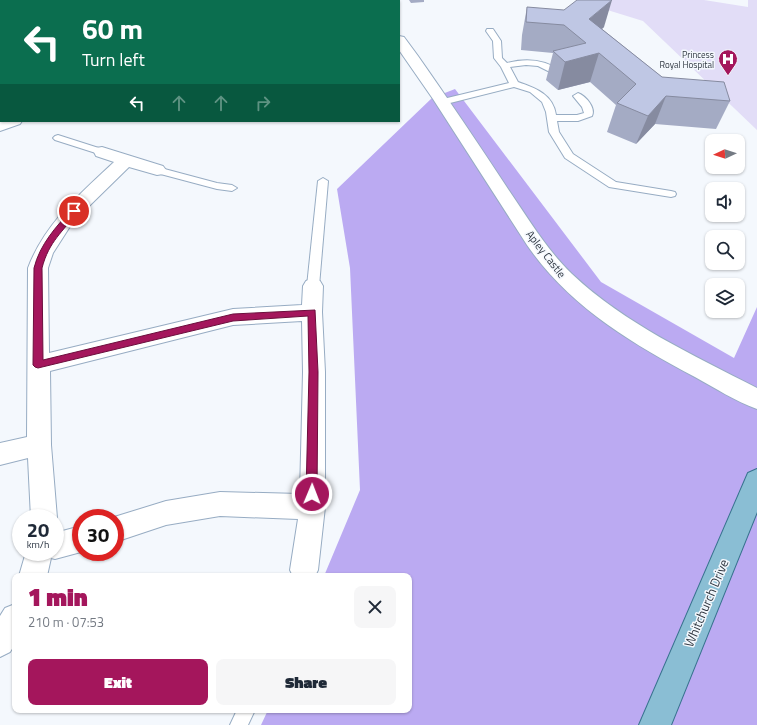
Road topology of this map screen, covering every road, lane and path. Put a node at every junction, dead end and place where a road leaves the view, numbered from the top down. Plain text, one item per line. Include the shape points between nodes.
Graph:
1 (490, 31) dead end
2 (400, 41) edge
3 (505, 66) junction
4 (558, 73) dead end
5 (514, 84) junction
6 (578, 96) dead end
7 (442, 102) junction
8 (552, 118) junction
9 (11, 122) edge
10 (0, 126) edge
11 (58, 138) dead end
12 (102, 152) joint
13 (126, 160) junction
14 (157, 170) joint
15 (323, 181) dead end
16 (232, 188) dead end
17 (671, 194) dead end
18 (313, 286) joint
19 (312, 312) junction
20 (38, 365) junction
21 (757, 399) edge
22 (38, 445) junction
23 (0, 454) edge
24 (757, 481) edge
25 (312, 507) junction
26 (43, 509) edge
27 (124, 526) edge
28 (37, 561) edge
29 (34, 573) edge
30 (304, 573) edge
31 (12, 623) edge
32 (0, 642) edge
33 (245, 713) edge
34 (239, 725) edge
35 (655, 725) edge

1 - 3 lane via 497,41 498,58
2 - 7 street, Apley Castle
3 - 4 lane via 520,62 538,63
3 - 5 lane
5 - 7 lane
5 - 8 lane via 533,90 546,101
6 - 8 lane via 589,114 578,118
7 - 21 street, Apley Castle via 541,251 565,280 600,309 638,335
8 - 17 lane via 554,132 569,156 613,185
9 - 10 street
11 - 12 lane
12 - 13 street
13 - 14 street
13 - 20 street via 64,221 41,254 38,268
14 - 16 lane
15 - 18 lane
18 - 19 street
19 - 20 street via 233,317
19 - 25 street
20 - 22 street
22 - 23 street
22 - 26 street
24 - 35 main road, Whitchurch Drive
25 - 27 street via 220,504 166,513
25 - 30 street
28 - 29 street
31 - 32 street
33 - 34 lane

